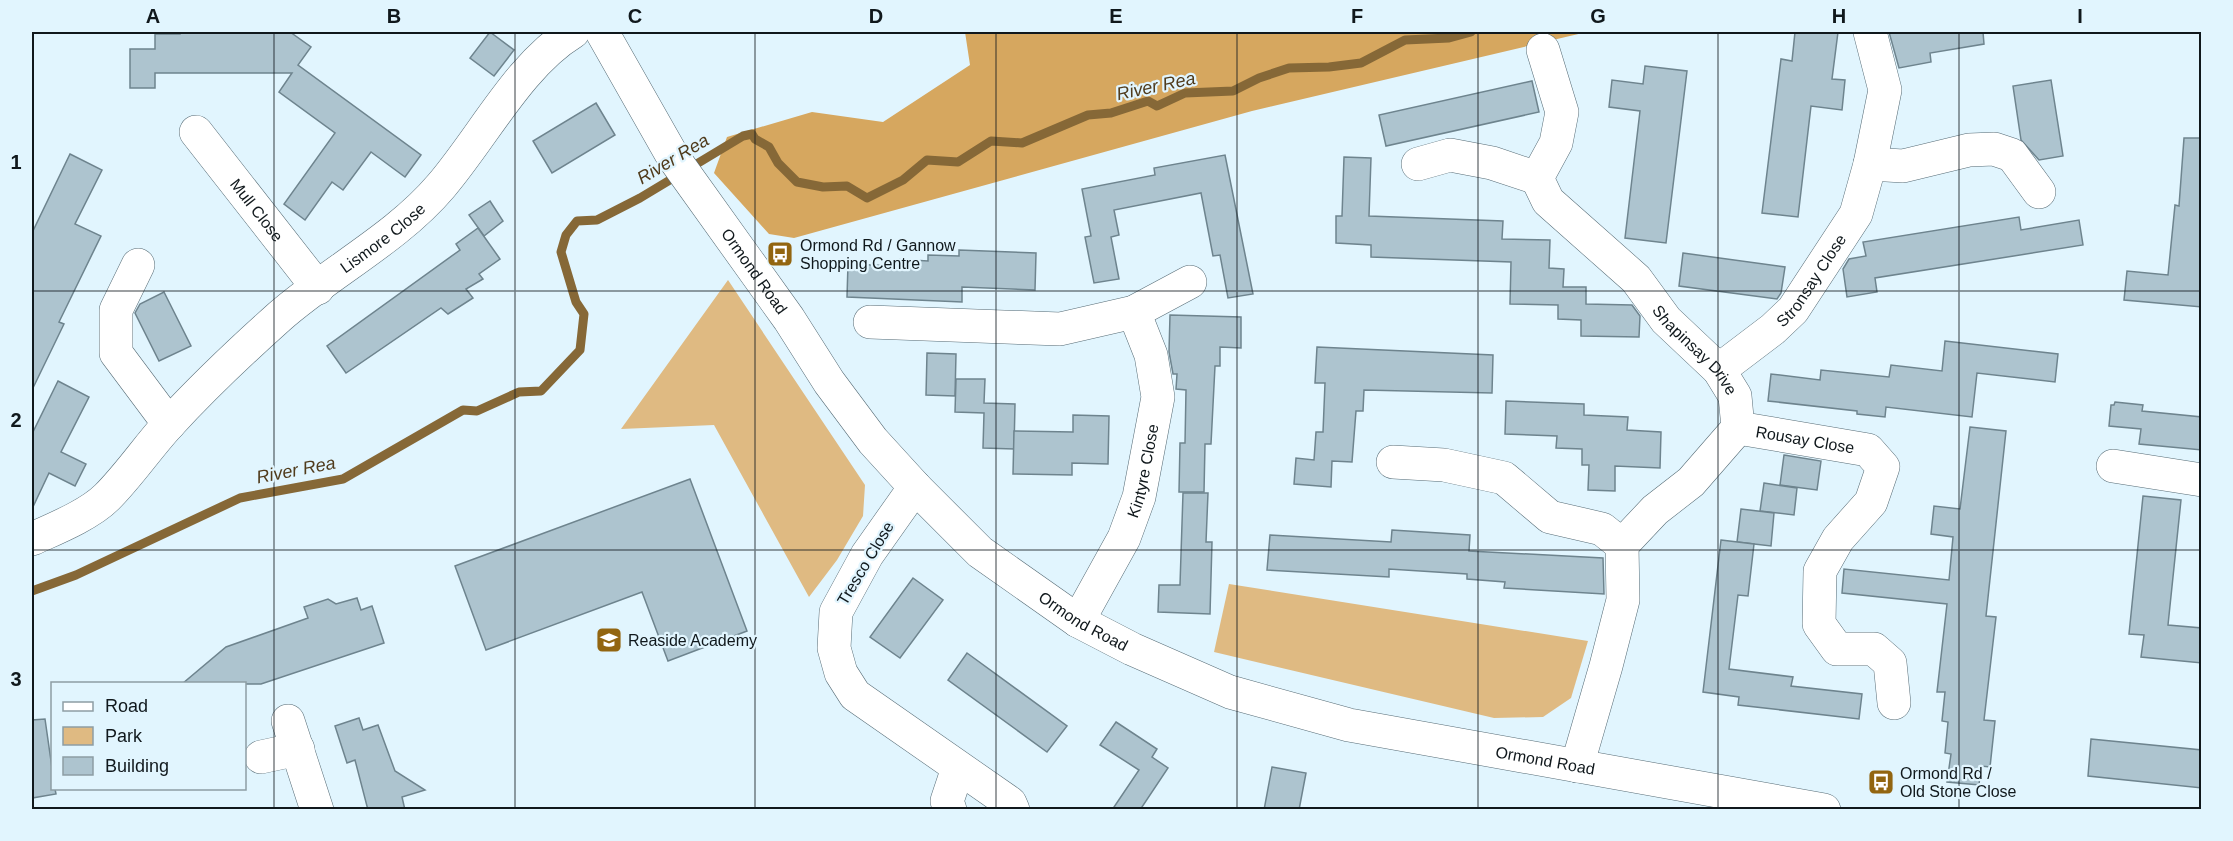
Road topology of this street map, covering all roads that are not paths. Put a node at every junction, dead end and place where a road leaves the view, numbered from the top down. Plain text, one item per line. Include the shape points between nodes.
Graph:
1 (573, 32) edge
2 (602, 32) edge
3 (1870, 32) edge
4 (1543, 50) dead end
5 (196, 132) dead end
6 (1418, 164) dead end
7 (1870, 164) junction
8 (1537, 178) junction
9 (2039, 192) dead end
10 (138, 265) dead end
11 (1190, 282) dead end
12 (318, 288) junction
13 (1134, 312) junction
14 (870, 322) dead end
15 (1719, 370) junction
16 (169, 424) junction
17 (1738, 428) junction
18 (1393, 462) dead end
19 (2113, 466) dead end
20 (2202, 480) edge
21 (915, 487) junction
22 (32, 539) edge
23 (1622, 545) junction
24 (1078, 621) junction
25 (1894, 703) dead end
26 (261, 757) dead end
27 (1577, 766) junction
28 (958, 768) junction
29 (1807, 808) edge
30 (317, 810) edge
31 (950, 810) edge
32 (1013, 810) edge

1 - 12 street, Lismore Close via 534,64 419,209
2 - 21 street, Ormond Road via 673,157 873,441
3 - 7 street, Stronsay Close via 1885,90
4 - 8 street via 1562,112 1556,143
5 - 12 street, Mull Close
6 - 8 street via 1450,154
7 - 9 street via 1903,166 1969,150 1994,149 2012,155
7 - 15 street, Stronsay Close via 1856,214 1793,310
8 - 15 street, Shapinsay Drive via 1548,201 1636,279 1666,320
10 - 16 street via 116,310 116,353
11 - 13 street
12 - 16 street, Lismore Close via 281,316
13 - 14 street via 1060,329
13 - 24 street, Kintyre Close via 1151,356 1158,397 1154,420 1139,497 1124,538
15 - 17 street, Shapinsay Drive via 1735,396
16 - 22 street, Lismore Close via 105,499 65,525
17 - 23 street via 1691,482 1655,510
17 - 25 street, Rousay Close via 1868,450 1883,467 1871,502 1838,538 1820,571 1819,624 1837,649 1874,649 1890,663
18 - 23 street via 1444,465 1504,478 1550,517 1602,529
19 - 20 street
21 - 24 street, Ormond Road via 980,552
21 - 28 street, Tresco Close via 867,555 836,612 834,648 841,673 855,695
23 - 27 street via 1623,600
24 - 27 street, Ormond Road via 1230,692 1349,725
26 - 30 street via 293,735
27 - 29 street, Ormond Road
28 - 31 street via 947,801
28 - 32 street, Tresco Close via 1010,803

